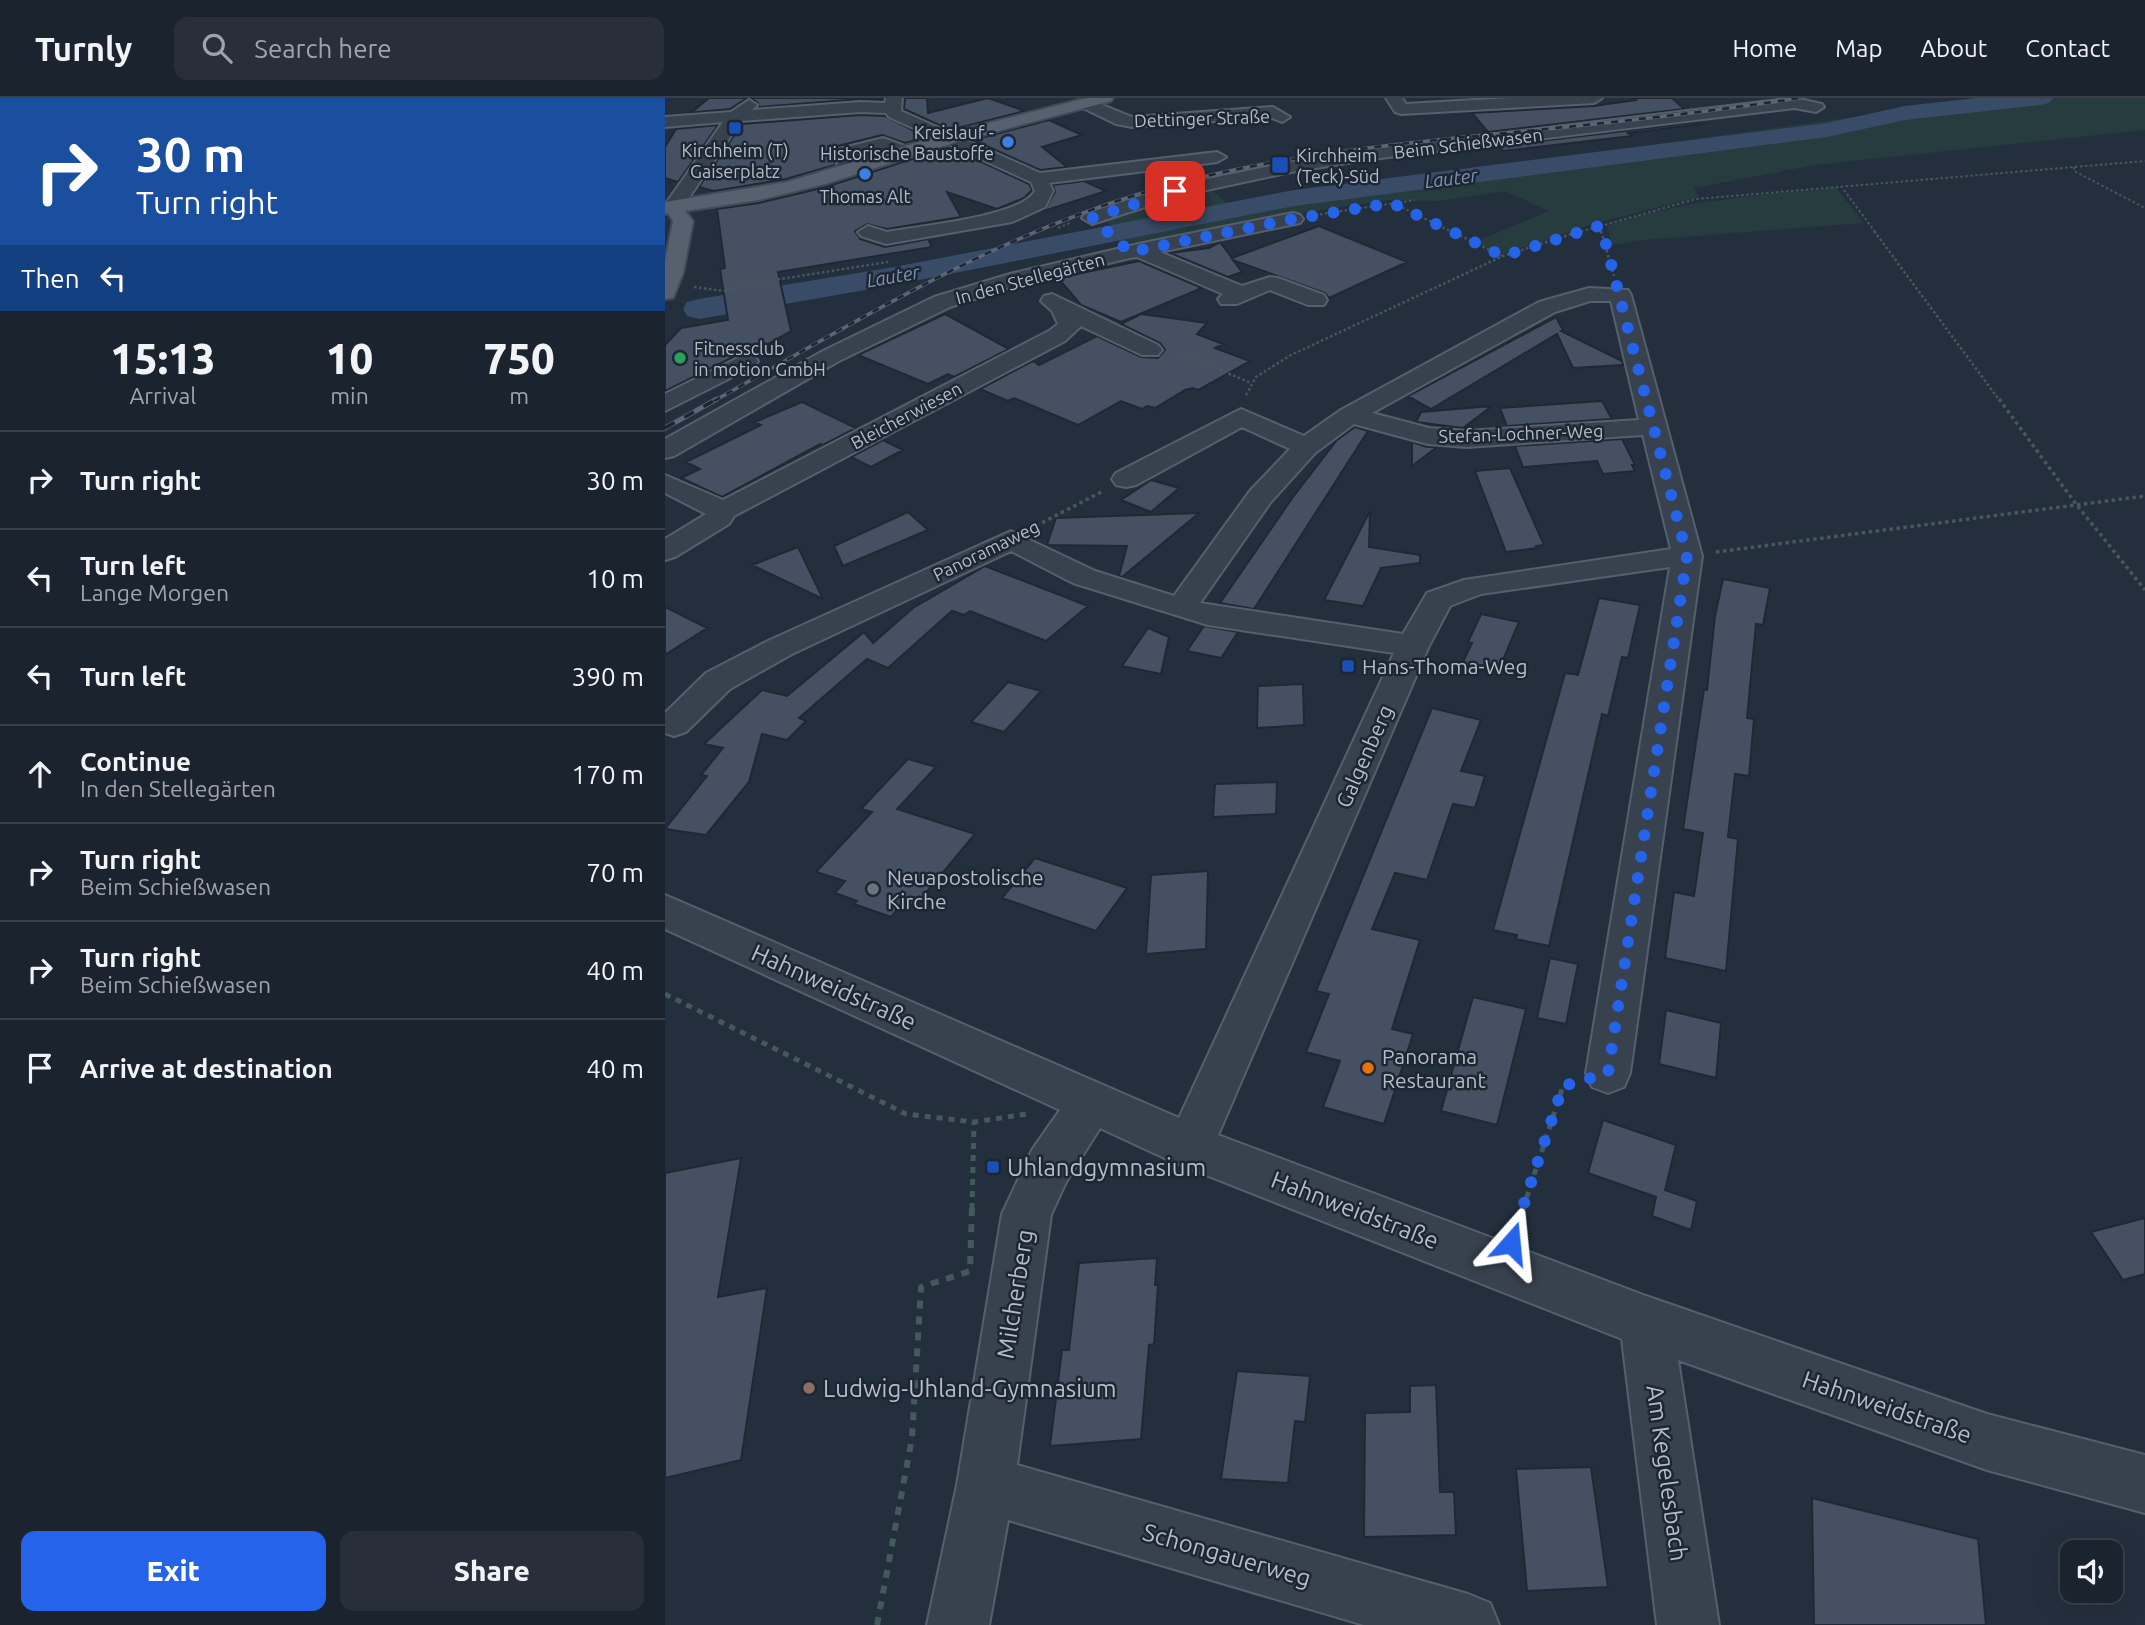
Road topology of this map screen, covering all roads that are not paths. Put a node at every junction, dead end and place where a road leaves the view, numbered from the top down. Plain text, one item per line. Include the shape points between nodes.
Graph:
1 (758, 98) edge
2 (1104, 98) edge
3 (1594, 98) edge
4 (1564, 99) edge
5 (893, 103) edge
6 (1084, 103) junction
7 (1397, 104) edge
8 (1816, 107) dead end
9 (736, 116) junction
10 (1282, 117) dead end
11 (665, 122) edge
12 (951, 138) junction
13 (1217, 157) dead end
14 (1038, 179) junction
15 (793, 186) junction
16 (667, 209) edge
17 (1293, 219) road end
18 (868, 232) dead end
19 (1129, 248) junction
20 (1010, 280) junction
21 (666, 291) edge
22 (1316, 300) dead end
23 (1062, 308) junction
24 (746, 361) dead end
25 (1128, 361) dead end
26 (665, 404) edge
27 (1350, 415) junction
28 (1654, 426) junction
29 (1306, 447) junction
30 (665, 450) edge
31 (1126, 478) road end
32 (665, 483) edge
33 (723, 511) junction
34 (665, 551) edge
35 (1687, 556) junction
36 (1181, 608) junction
37 (1413, 646) junction
38 (674, 724) dead end
39 (665, 911) edge
40 (1608, 1073) road end
41 (1091, 1102) junction
42 (1190, 1146) junction
43 (1646, 1322) junction
44 (2145, 1484) edge
45 (986, 1485) junction
46 (958, 1625) edge
47 (1468, 1625) edge
48 (1688, 1625) edge

1 - 9 street
2 - 6 main road, Dettinger Straße
3 - 4 street
4 - 7 street
5 - 9 street
5 - 12 street via 895,114
6 - 10 street, Dettinger Straße via 1132,122 1273,112
6 - 12 main road, Dettinger Straße
8 - 19 street, Beim Schießwasen via 1795,103 1372,154 1198,185 1092,218
9 - 11 street
9 - 16 street
12 - 14 street
12 - 15 main road, Dettinger Straße
12 - 15 main road, Dettinger Straße via 852,162
13 - 14 street
14 - 18 street via 1044,191 1038,203 1012,216 886,238
15 - 16 main road, Dettinger Straße
16 - 21 main road via 683,221
17 - 19 street, In den Stellegärten
19 - 20 street, In den Stellegärten
19 - 22 street via 1234,296 1269,283
20 - 23 street via 1036,288
20 - 30 street, In den Stellegärten via 941,302 878,331
23 - 25 street via 1150,349
23 - 33 street, Bleicherwiesen via 1070,326 1057,336
24 - 26 street
27 - 28 street, Stefan-Lochner-Weg via 1428,436 1468,439
27 - 28 street via 1547,307 1589,294 1620,295
27 - 29 street
28 - 35 street
29 - 31 street via 1241,416
29 - 36 street via 1260,497
32 - 33 street
33 - 34 street, Bleicherwiesen via 719,519
35 - 37 street, Galgenberg via 1475,586 1438,600
35 - 40 street
36 - 37 street via 1219,618
36 - 38 street, Panoramaweg via 1084,577 1011,540 718,681
37 - 42 street, Galgenberg
39 - 41 street, Hahnweidstraße
41 - 42 street, Hahnweidstraße
41 - 45 street, Milcherberg via 1049,1166 1027,1214
42 - 43 street, Hahnweidstraße
43 - 44 street, Hahnweidstraße via 1987,1442
43 - 48 street, Am Kegelesbach
45 - 46 street, Milcherberg
45 - 47 street, Schongauerweg

